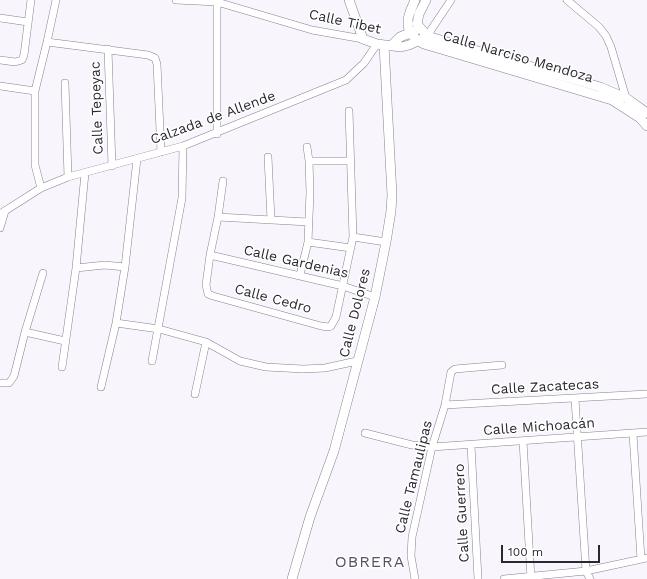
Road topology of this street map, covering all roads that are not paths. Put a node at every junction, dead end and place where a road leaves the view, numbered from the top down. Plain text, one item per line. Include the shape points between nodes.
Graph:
1 (31, 0) edge
2 (56, 0) edge
3 (176, 0) edge
4 (349, 0) edge
5 (416, 0) edge
6 (426, 0) edge
7 (451, 0) edge
8 (567, 0) edge
9 (217, 1) edge
10 (0, 18) edge
11 (28, 22) junction
12 (436, 23) junction
13 (419, 28) junction
14 (410, 33) junction
15 (427, 36) junction
16 (363, 39) junction
17 (47, 42) junction
18 (418, 42) junction
19 (384, 45) junction
20 (108, 49) junction
21 (0, 60) edge
22 (65, 83) dead end
23 (0, 86) edge
24 (34, 91) junction
25 (626, 98) junction
26 (349, 112) dead end
27 (645, 114) edge
28 (647, 126) edge
29 (217, 134) junction
30 (183, 146) junction
31 (307, 147) dead end
32 (161, 152) junction
33 (268, 157) dead end
34 (136, 159) junction
35 (309, 161) junction
36 (350, 161) junction
37 (112, 166) junction
38 (85, 173) junction
39 (68, 177) junction
40 (223, 181) dead end
41 (41, 188) junction
42 (3, 213) edge
43 (218, 217) junction
44 (271, 220) junction
45 (308, 222) junction
46 (0, 228) edge
47 (353, 237) junction
48 (308, 242) junction
49 (386, 242) junction
50 (351, 248) junction
51 (210, 255) junction
52 (125, 267) junction
53 (76, 268) junction
54 (43, 273) dead end
55 (300, 275) junction
56 (343, 286) junction
57 (375, 297) junction
58 (116, 322) junction
59 (159, 329) junction
60 (25, 332) junction
61 (65, 341) junction
62 (206, 342) junction
63 (358, 360) junction
64 (152, 361) dead end
65 (502, 365) dead end
66 (62, 367) dead end
67 (0, 383) edge
68 (101, 387) dead end
69 (195, 394) dead end
70 (647, 394) edge
71 (575, 399) junction
72 (445, 405) junction
73 (647, 432) edge
74 (365, 433) dead end
75 (633, 434) junction
76 (578, 437) junction
77 (523, 441) junction
78 (471, 445) junction
79 (432, 447) junction
80 (644, 559) edge
81 (586, 570) junction
82 (531, 578) edge
83 (292, 579) edge
84 (415, 579) edge
85 (478, 579) edge
86 (504, 579) edge
87 (590, 579) edge

1 - 11 street
2 - 17 street
3 - 9 street, Calle Tibet
4 - 16 street
5 - 14 street via 408,19
6 - 13 street via 417,20
7 - 12 street
8 - 25 street via 606,36
9 - 16 street, Calle Tibet via 312,30
9 - 29 street
10 - 11 street
11 - 21 street via 22,60
12 - 13 street
12 - 15 street
13 - 14 street, Calle Tibet
13 - 15 street, Calle Narciso Mendoza
14 - 18 street
14 - 19 street, Calle Tibet
15 - 18 street, Calle Tibet
15 - 25 street, Calle Narciso Mendoza via 600,86
16 - 19 street, Calle Tibet
17 - 20 street
17 - 24 street
18 - 19 street, Calle Tibet via 402,47
18 - 27 street, Calle Narciso Mendoza via 605,97
19 - 29 street, Calzada de Allende via 346,80
19 - 49 street, Calle Dolores via 392,195
20 - 32 street via 155,58
20 - 37 street, Calle Tepeyac
22 - 39 street
23 - 24 street
24 - 41 street via 35,165
25 - 27 street, Calle Narciso Mendoza
26 - 36 street
27 - 28 street, Calle Narciso Mendoza
29 - 30 street, Calzada de Allende
30 - 32 street, Calzada de Allende
30 - 59 street via 182,198
31 - 35 street
32 - 34 street, Calzada de Allende
33 - 44 street
34 - 37 street, Calzada de Allende
34 - 52 street
35 - 36 street
35 - 45 street
36 - 47 street
37 - 38 street, Calzada de Allende
38 - 39 street, Calzada de Allende
38 - 53 street
39 - 41 street, Calzada de Allende
40 - 43 street
41 - 42 street, Calzada de Allende
42 - 46 street
43 - 44 street
43 - 51 street
44 - 45 street
45 - 48 street
47 - 49 street
47 - 50 street
48 - 50 street
48 - 55 street
49 - 57 street, Calle Dolores
50 - 56 street
51 - 55 street, Calle Gardenias
51 - 56 street, Calle Cedro via 206,285 208,294 321,326 331,326 336,317
52 - 53 street via 105,265
52 - 58 street
53 - 61 street
54 - 60 street
55 - 56 street, Calle Gardenias
56 - 57 street, Calle Gardenias
57 - 63 street, Calle Dolores
58 - 59 street
58 - 68 street
59 - 62 street
59 - 64 street
60 - 61 street
60 - 67 street via 14,376 9,383
61 - 66 street
62 - 63 street via 240,361 266,366 325,368
62 - 69 street
63 - 83 street, Calle Dolores via 334,451
65 - 72 street, Calle Tamaulipas via 453,370
70 - 71 street, Calle Zacatecas
71 - 72 street, Calle Zacatecas
71 - 76 street
72 - 79 street, Calle Tamaulipas
73 - 75 street, Calle Michoacán
74 - 79 street, Calle Michoacán via 412,445
75 - 76 street, Calle Michoacán
75 - 80 street
76 - 77 street, Calle Michoacán
76 - 81 street
77 - 78 street, Calle Michoacán
77 - 82 street
78 - 79 street, Calle Michoacán
78 - 85 street, Calle Guerrero
79 - 84 street, Calle Tamaulipas via 412,537 411,556
80 - 81 street
81 - 82 street
81 - 87 street
82 - 86 street

